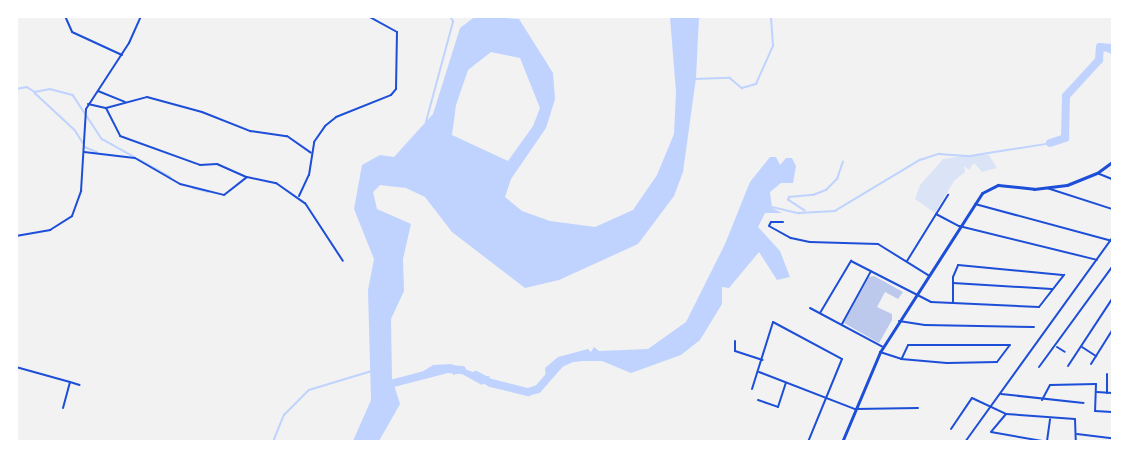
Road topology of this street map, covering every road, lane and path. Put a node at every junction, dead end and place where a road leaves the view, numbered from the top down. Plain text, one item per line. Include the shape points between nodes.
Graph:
1 (64, 16) edge
2 (141, 16) edge
3 (368, 16) edge
4 (122, 55) junction
5 (97, 91) junction
6 (125, 102) junction
7 (88, 104) junction
8 (106, 108) junction
9 (84, 152) junction
10 (312, 153) junction
11 (1113, 162) edge
12 (1097, 173) junction
13 (247, 177) junction
14 (1113, 179) edge
15 (1047, 188) junction
16 (948, 195) dead end
17 (299, 196) junction
18 (975, 204) junction
19 (1113, 209) edge
20 (936, 214) junction
21 (783, 222) dead end
22 (959, 226) junction
23 (16, 236) edge
24 (1112, 240) edge
25 (1097, 260) junction
26 (342, 261) dead end
27 (907, 261) junction
28 (1113, 267) edge
29 (871, 271) junction
30 (928, 275) junction
31 (953, 283) junction
32 (1053, 289) junction
33 (916, 294) junction
34 (1113, 299) edge
35 (953, 303) junction
36 (810, 308) dead end
37 (820, 313) junction
38 (899, 321) junction
39 (842, 324) junction
40 (1034, 327) dead end
41 (1113, 331) edge
42 (735, 341) dead end
43 (1057, 346) junction
44 (1082, 346) junction
45 (883, 347) junction
46 (880, 352) junction
47 (1065, 352) dead end
48 (1096, 356) junction
49 (901, 359) junction
50 (763, 360) junction
51 (1091, 364) dead end
52 (1068, 366) dead end
53 (16, 367) edge
54 (1039, 367) dead end
55 (759, 372) junction
56 (1107, 374) dead end
57 (70, 382) junction
58 (786, 383) junction
59 (80, 385) dead end
60 (752, 389) dead end
61 (1096, 392) junction
62 (1107, 393) junction
63 (1113, 393) edge
64 (1000, 394) junction
65 (827, 399) junction
66 (758, 400) dead end
67 (1042, 400) junction
68 (1084, 403) dead end
69 (63, 408) dead end
70 (918, 408) dead end
71 (855, 409) junction
72 (989, 409) junction
73 (1113, 412) edge
74 (1006, 414) junction
75 (1050, 419) junction
76 (951, 429) dead end
77 (1077, 434) junction
78 (1113, 438) edge
79 (808, 441) edge
80 (842, 441) edge
81 (965, 441) edge
82 (1048, 441) edge
83 (1076, 441) edge

1 - 4 street via 72,32
2 - 4 street
3 - 10 street via 397,32 396,89 391,96 334,118 314,142
4 - 5 street
5 - 6 street
5 - 7 street
6 - 8 street
6 - 10 street via 147,97 194,109 246,129 287,136
7 - 8 street
7 - 9 street
8 - 13 street via 120,136 200,165 217,164
9 - 13 street via 135,158 180,184 224,195
9 - 23 street via 81,191 72,216 50,230
10 - 17 street via 309,175
11 - 12 main road
12 - 14 street
12 - 15 main road
13 - 17 street via 276,183
15 - 18 main road via 998,184 986,189
15 - 19 street
16 - 20 street
17 - 26 street
18 - 22 main road
18 - 24 street
20 - 22 street
20 - 27 street
21 - 27 street via 770,222 770,227 810,242 878,244
22 - 25 street
22 - 30 main road
24 - 25 street
25 - 64 street
27 - 30 street
28 - 43 street
29 - 33 street
29 - 37 street via 851,261
29 - 39 street
30 - 33 main road
31 - 32 street
31 - 32 street via 958,265 1064,275
31 - 35 street
32 - 35 street via 1039,307
33 - 35 street via 931,302
33 - 38 main road
34 - 44 street
36 - 37 street
37 - 39 street
38 - 40 street
38 - 45 main road
39 - 45 street
41 - 48 street
42 - 50 street via 735,351
43 - 47 street
43 - 54 street
44 - 48 street
44 - 52 street
45 - 46 main road
46 - 49 street
46 - 71 main road
48 - 51 street
49 - 49 street via 998,362 1010,345 908,345
50 - 55 street
50 - 65 street via 773,322 842,359
53 - 57 street
55 - 58 street
55 - 60 street
56 - 62 street
57 - 59 street
57 - 69 street
58 - 65 street
58 - 66 street via 778,407
61 - 62 street
61 - 67 street via 1095,384 1052,384
61 - 73 street via 1095,411
62 - 63 street
64 - 67 street
64 - 72 street
65 - 71 street
65 - 79 street
67 - 68 street
70 - 71 street
71 - 80 main road
72 - 74 street
72 - 76 street via 972,398
72 - 81 street
74 - 75 street
74 - 82 street via 992,432
75 - 77 street via 1075,419
75 - 82 street
77 - 78 street
77 - 83 street

